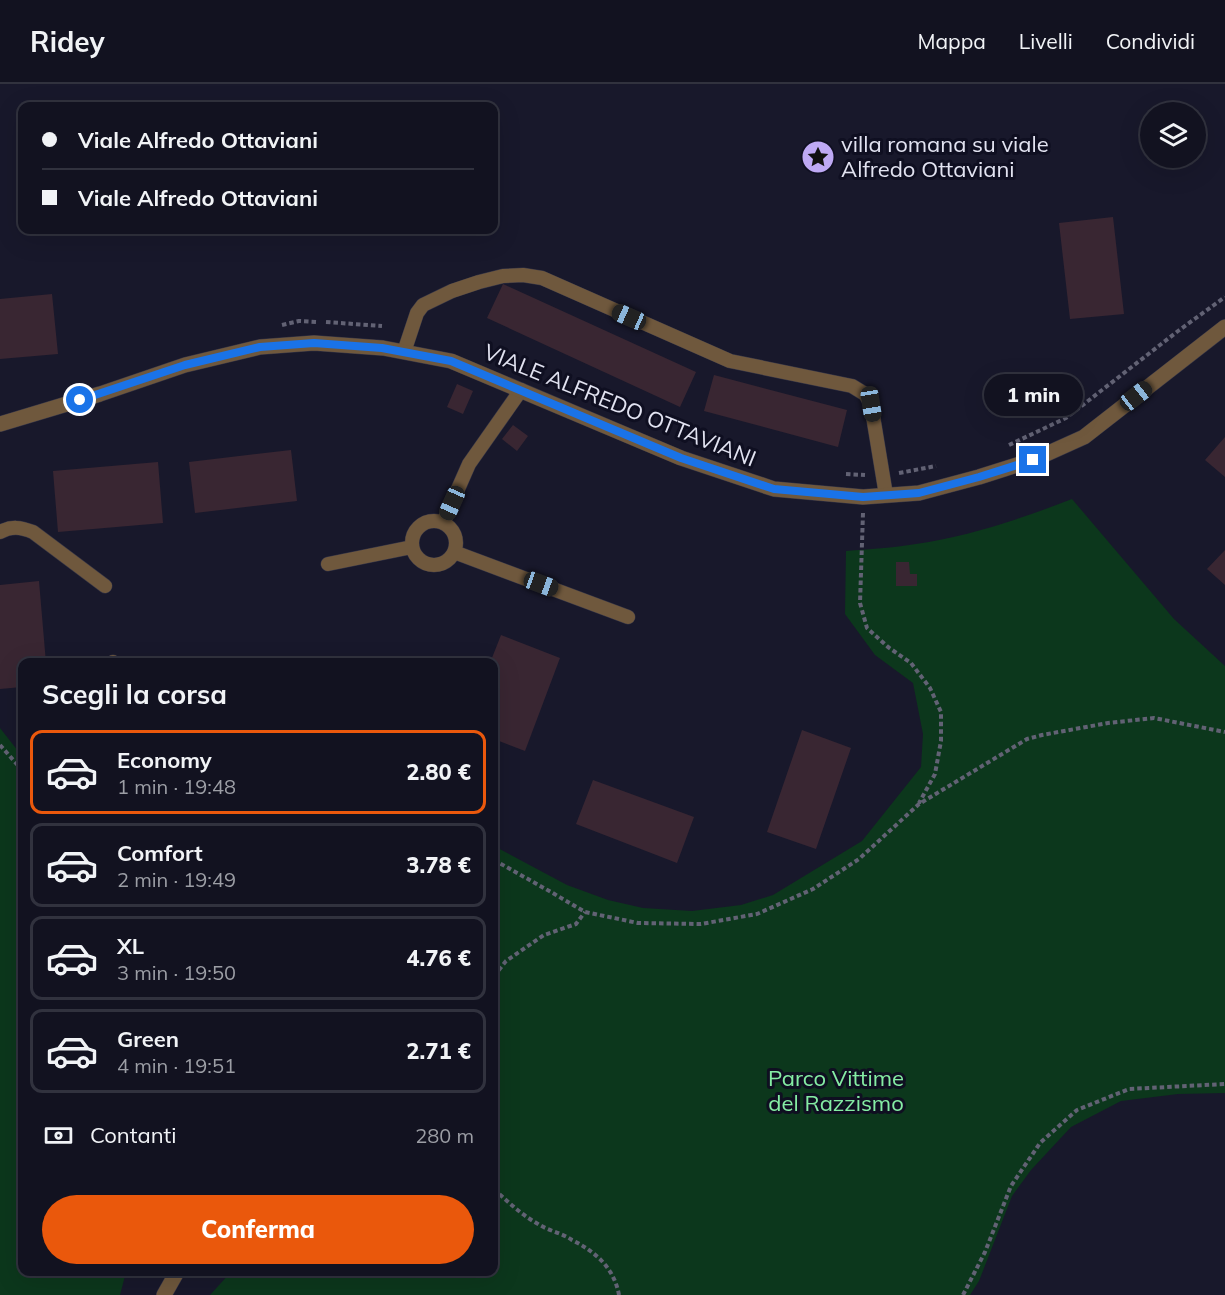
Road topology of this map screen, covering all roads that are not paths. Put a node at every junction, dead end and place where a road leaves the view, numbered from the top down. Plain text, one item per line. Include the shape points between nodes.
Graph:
1 (1225, 327) edge
2 (404, 352) junction
3 (521, 390) junction
4 (0, 424) edge
5 (886, 495) junction
6 (443, 523) junction
7 (0, 532) edge
8 (412, 547) junction
9 (454, 552) junction
10 (328, 564) dead end
11 (105, 586) dead end
12 (628, 617) dead end
13 (175, 1276) edge
14 (164, 1295) edge

1 - 5 street, VIALE ALFREDO OTTAVIANI via 1084,437 1033,460 979,477 919,493
2 - 3 street, VIALE ALFREDO OTTAVIANI via 451,361
2 - 4 street, VIALE ALFREDO OTTAVIANI via 314,343 260,347 185,365
2 - 5 lane via 423,305 452,291 503,276 542,278 730,361 852,386 865,394 871,404
3 - 5 street, VIALE ALFREDO OTTAVIANI via 681,458 774,489 863,497
3 - 6 lane via 469,464
6 - 8 lane via 432,520 419,526 412,537
6 - 9 lane via 455,537
7 - 11 lane via 11,527 33,531
8 - 9 lane via 421,561 436,565
8 - 10 lane
9 - 12 lane
13 - 14 street

